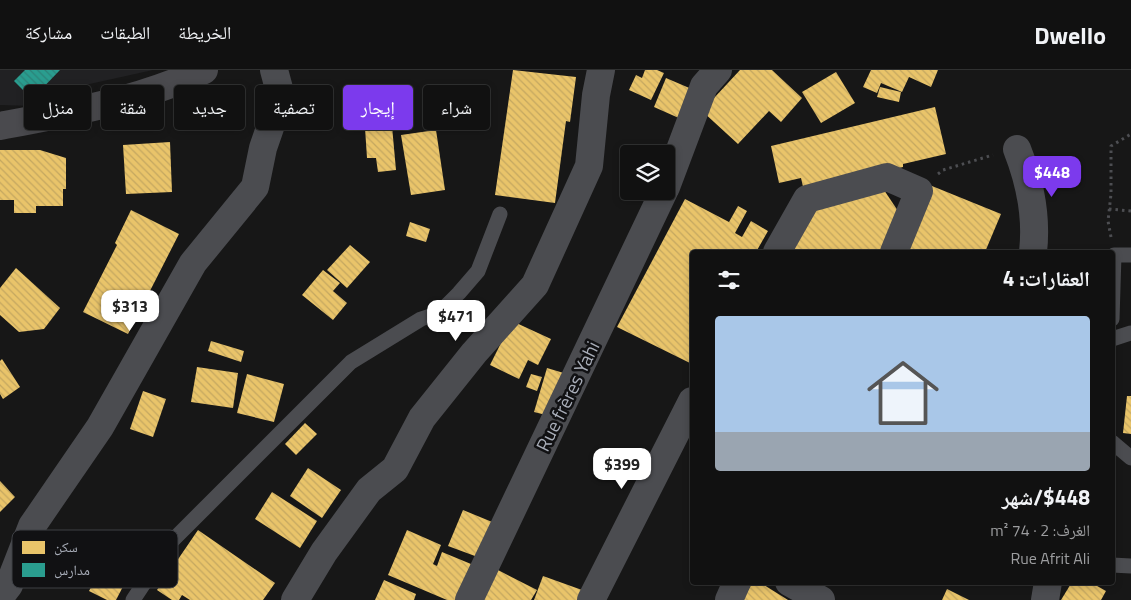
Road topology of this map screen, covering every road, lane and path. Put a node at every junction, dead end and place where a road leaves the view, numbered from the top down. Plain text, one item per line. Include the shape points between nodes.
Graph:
1 (204, 70) edge
2 (274, 70) edge
3 (601, 70) edge
4 (718, 70) edge
5 (0, 126) edge
6 (1131, 134) edge
7 (1017, 149) joint
8 (675, 163) edge
9 (919, 191) junction
10 (660, 200) edge
11 (1109, 209) junction
12 (1131, 211) edge
13 (500, 214) dead end
14 (777, 250) edge
15 (895, 250) edge
16 (1033, 250) edge
17 (1113, 250) edge
18 (1115, 255) edge
19 (1131, 255) edge
20 (1131, 333) edge
21 (1115, 338) edge
22 (690, 405) edge
23 (1115, 445) edge
24 (1131, 458) edge
25 (30, 530) edge
26 (178, 534) edge
27 (1115, 565) edge
28 (1131, 566) edge
29 (12, 575) edge
30 (736, 585) edge
31 (794, 585) edge
32 (1048, 585) edge
33 (141, 588) edge
34 (0, 597) edge
35 (133, 600) edge
36 (295, 600) edge
37 (469, 600) edge
38 (591, 600) edge
39 (728, 600) edge
40 (821, 600) edge
41 (1045, 600) edge

1 - 5 main road via 181,81 77,111
2 - 25 street via 281,96 263,148 255,187 193,263 100,427
3 - 36 street via 589,166 535,285 422,418 395,469 369,490 324,552
4 - 8 street via 704,86
6 - 11 path via 1111,146
7 - 9 path via 943,170
7 - 16 street via 1028,175
9 - 14 street via 887,177 807,199
9 - 15 street
10 - 37 street, Rue frères Yahi
11 - 12 path
11 - 17 path
13 - 26 lane via 478,271 439,313 421,319 351,362
18 - 19 lane
20 - 21 lane
22 - 38 street
23 - 24 lane
27 - 28 lane
29 - 34 street
30 - 39 street
31 - 40 street
32 - 41 street
33 - 35 lane

